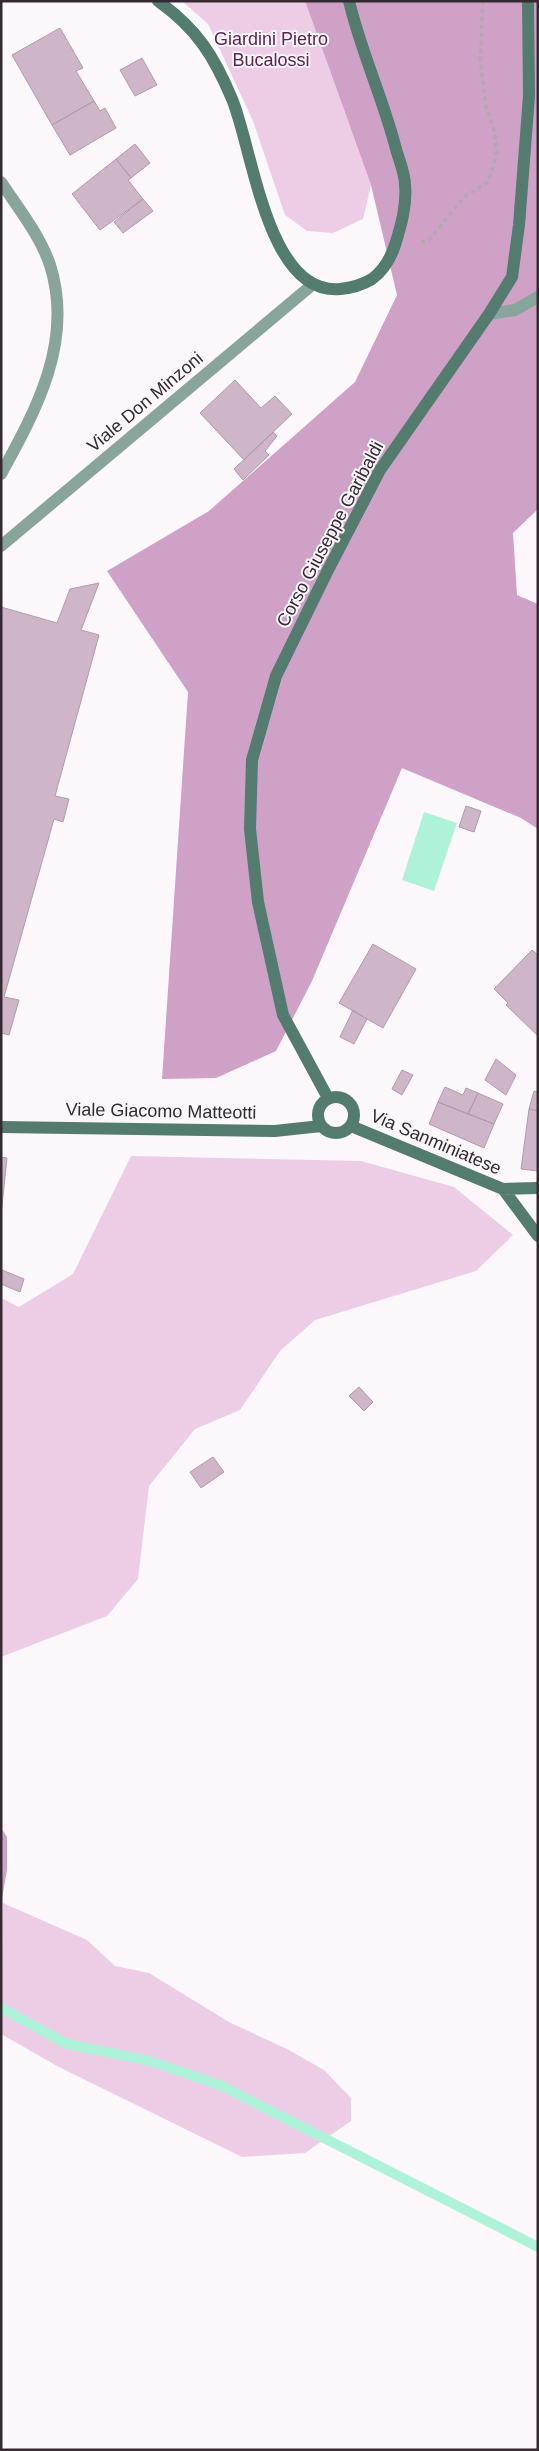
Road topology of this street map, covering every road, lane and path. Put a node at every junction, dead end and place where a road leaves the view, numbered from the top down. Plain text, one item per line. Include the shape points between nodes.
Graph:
1 (158, 1) edge
2 (349, 1) edge
3 (483, 1) edge
4 (528, 1) edge
5 (495, 134) junction
6 (499, 160) dead end
7 (1, 182) edge
8 (393, 251) junction
9 (312, 285) junction
10 (538, 297) edge
11 (489, 314) junction
12 (1, 474) edge
13 (1, 546) edge
14 (328, 1098) junction
15 (321, 1126) junction
16 (351, 1126) junction
17 (1, 1127) edge
18 (538, 1188) edge
19 (503, 1189) junction
20 (538, 1236) edge

1 - 9 main road via 180,17 204,43 232,100 268,220 296,272
2 - 8 main road via 358,39 386,111 405,184 401,226
3 - 5 path via 480,59 486,106
4 - 11 main road, Corso Giuseppe Garibaldi via 529,96 519,226 512,277
5 - 6 path
5 - 8 path via 496,158 488,182 464,197 429,240
7 - 12 street via 50,264 59,325 54,357 38,402
8 - 9 main road via 373,278 354,288 331,290
9 - 13 street, Viale Don Minzoni
10 - 11 street via 515,310
11 - 14 main road, Corso Giuseppe Garibaldi via 380,470 276,676 252,760 250,829 258,902 283,1015
14 - 15 main road via 318,1110 317,1119
14 - 16 main road, Via Sanminiatese via 337,1096 353,1107
15 - 16 main road, Via Sanminiatese via 336,1134
15 - 17 main road, Viale Giacomo Matteotti via 275,1131
16 - 19 main road, Via Sanminiatese
18 - 19 main road, Via Sanminiatese
19 - 20 main road

